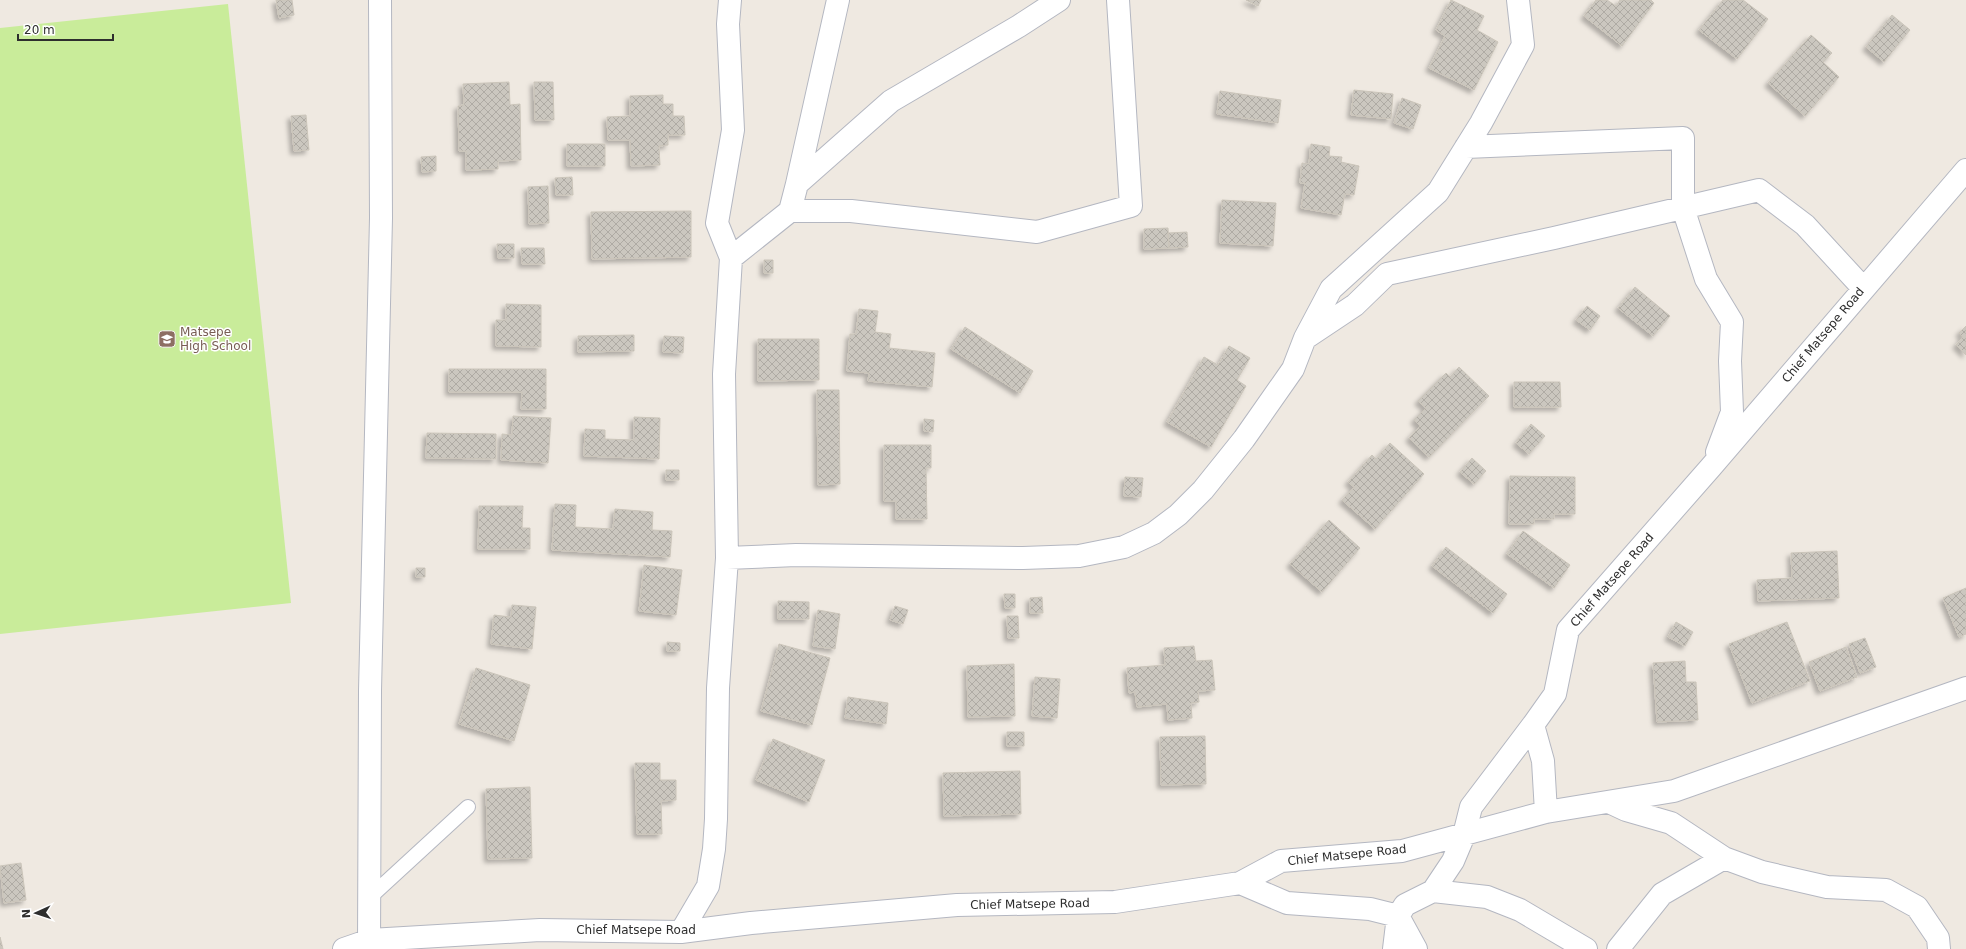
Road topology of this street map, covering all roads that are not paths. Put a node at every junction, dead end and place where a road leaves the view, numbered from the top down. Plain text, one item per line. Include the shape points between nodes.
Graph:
1 (380, 0) edge
2 (730, 0) edge
3 (838, 0) edge
4 (1059, 0) edge
5 (1118, 0) edge
6 (1518, 0) edge
7 (1466, 147) junction
8 (1966, 170) edge
9 (797, 184) junction
10 (1684, 208) junction
11 (790, 211) junction
12 (731, 258) junction
13 (1863, 288) junction
14 (1305, 338) junction
15 (1711, 467) junction
16 (727, 558) junction
17 (1966, 688) edge
18 (1533, 725) junction
19 (1608, 802) junction
20 (468, 807) dead end
21 (1546, 812) junction
22 (1464, 835) junction
23 (1724, 858) junction
24 (1240, 883) junction
25 (1433, 891) junction
26 (370, 898) junction
27 (1398, 916) junction
28 (681, 932) junction
29 (369, 945) edge
30 (344, 949) edge
31 (1394, 949) edge
32 (1416, 949) edge
33 (1586, 949) edge
34 (1618, 949) edge
35 (1939, 949) edge

1 - 26 street via 381,218 370,691
2 - 12 street via 728,24 733,130 717,223
3 - 9 street
4 - 9 street via 891,101
5 - 11 street via 1131,206 1037,232 851,210
6 - 7 street via 1523,45
7 - 10 street via 1683,138
7 - 14 street via 1438,192 1331,289
8 - 13 street, Chief Matsepe Road
9 - 11 street
10 - 13 street via 1759,190 1805,225
10 - 14 street via 1387,274 1355,305
10 - 15 street via 1706,279 1732,322 1732,412
11 - 12 street
12 - 16 street via 724,374
13 - 15 street, Chief Matsepe Road
14 - 16 street via 1293,369 1244,438 1202,490 1178,515 1154,533 1124,547 1079,556 1023,558 796,555
15 - 18 street, Chief Matsepe Road via 1568,630 1554,694
16 - 28 street via 718,688 714,849 708,886
17 - 19 street via 1674,791
18 - 21 street via 1543,761
18 - 22 street, Chief Matsepe Road via 1471,807
19 - 21 street
19 - 23 street via 1671,823
20 - 26 lane
21 - 22 street
22 - 24 street, Chief Matsepe Road via 1402,851 1281,861
22 - 25 street via 1453,861
23 - 34 street via 1662,894
23 - 35 street via 1762,872 1827,887 1886,890 1917,907 1938,938
24 - 27 street via 1287,903 1370,910
24 - 28 street, Chief Matsepe Road via 1115,902 957,906 751,923
25 - 27 street via 1405,905
25 - 33 street via 1487,897 1520,910
26 - 29 street
27 - 31 street
27 - 32 street
28 - 29 street, Chief Matsepe Road via 540,930
29 - 30 street, Chief Matsepe Road

